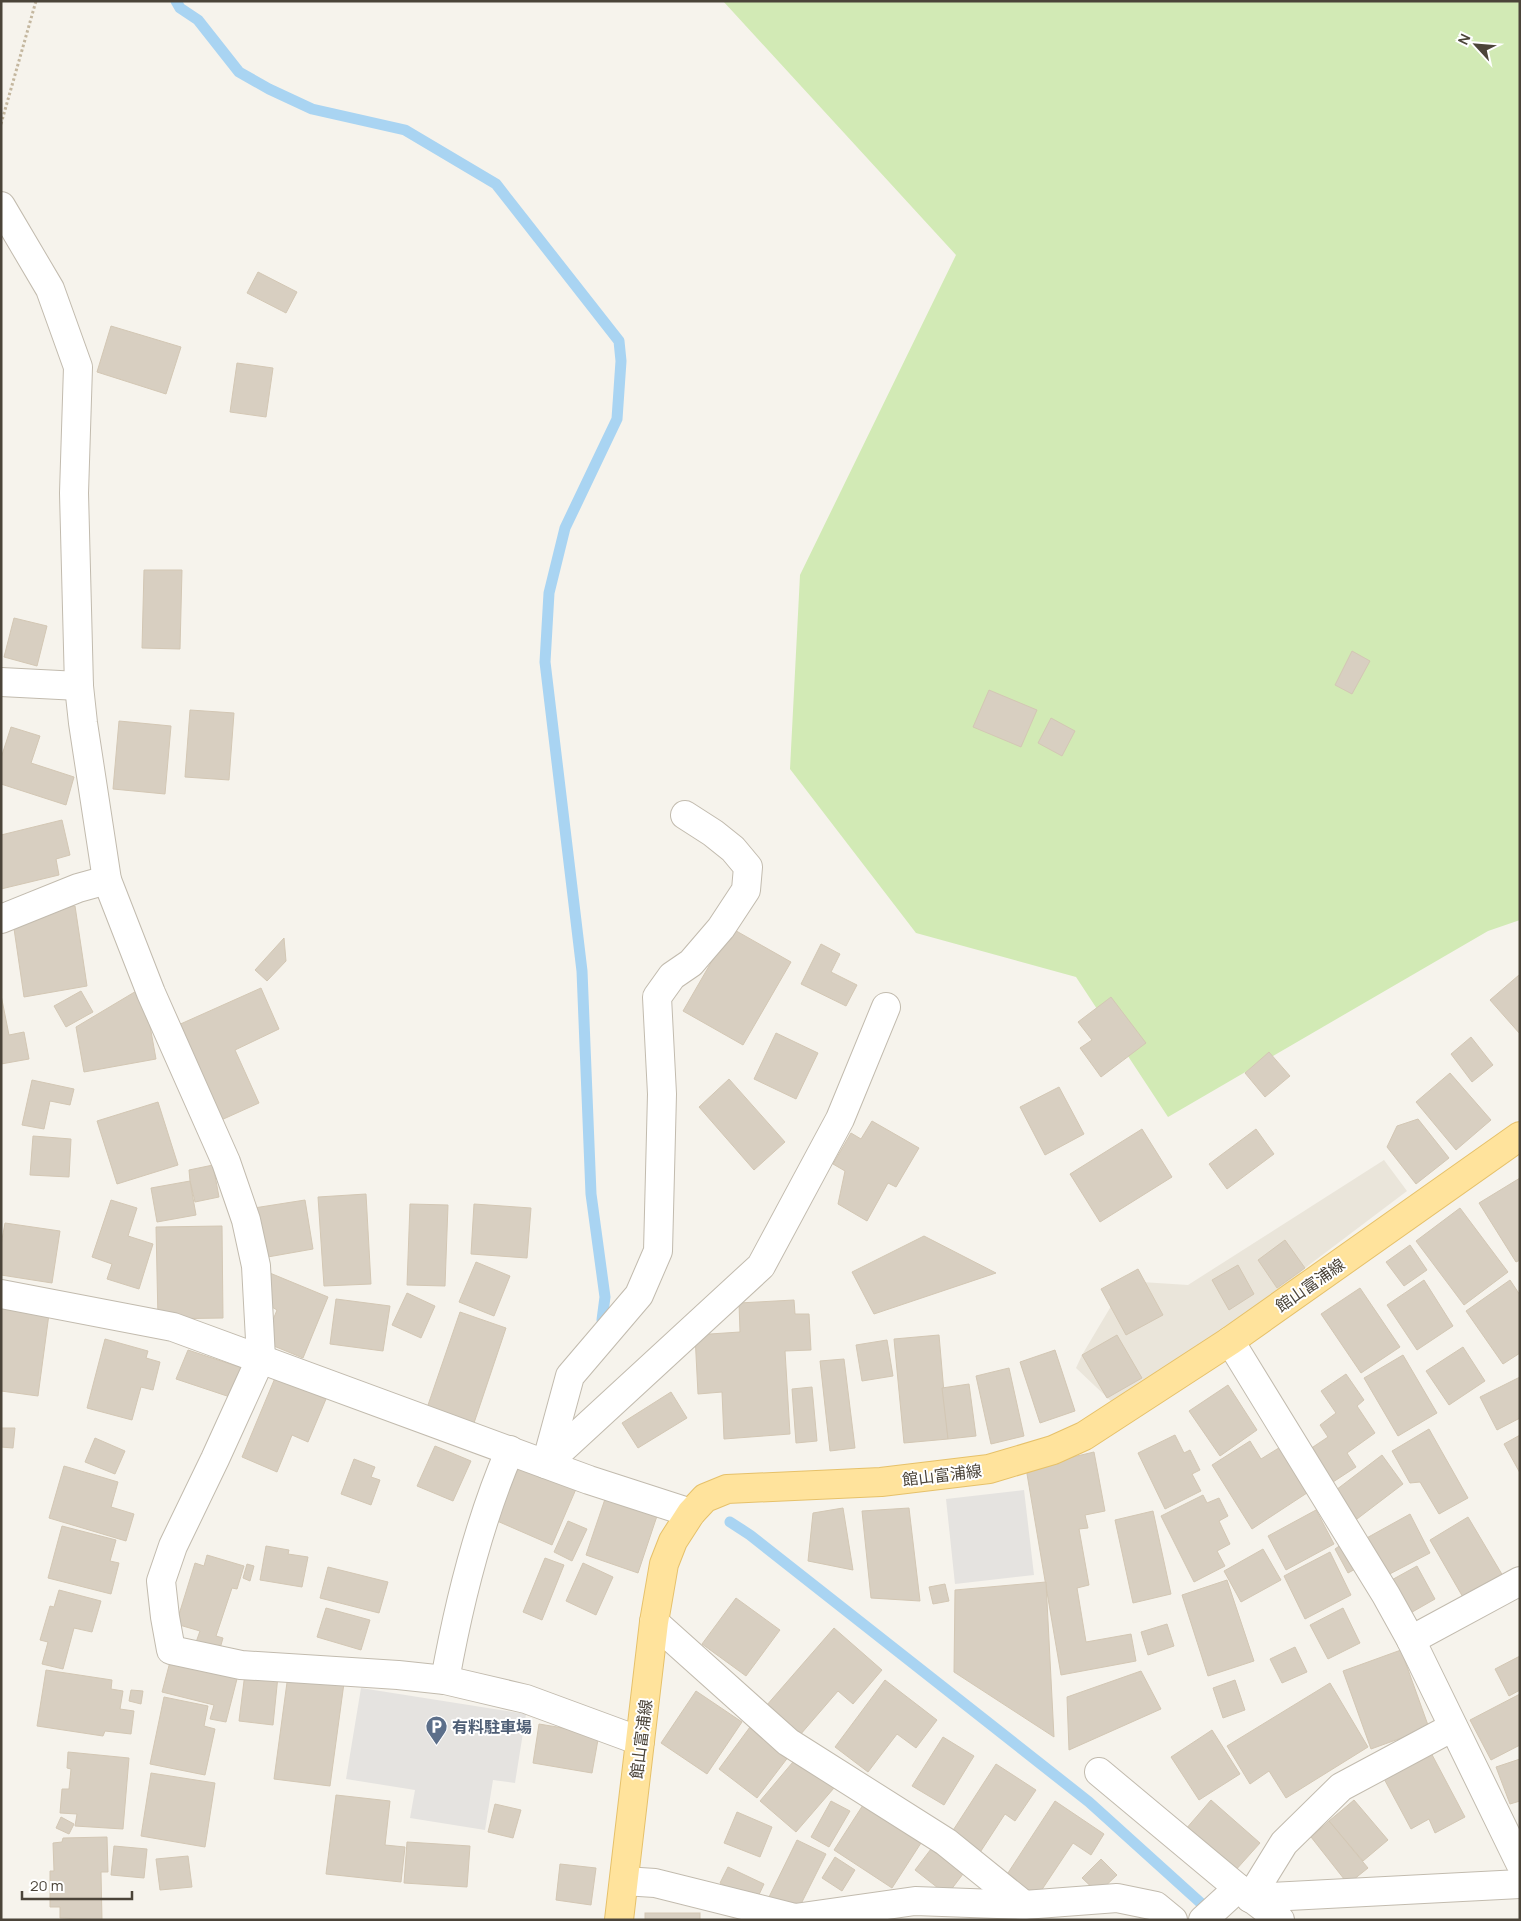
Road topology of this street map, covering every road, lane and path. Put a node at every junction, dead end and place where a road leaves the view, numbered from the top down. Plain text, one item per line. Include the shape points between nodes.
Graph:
1 (36, 1) edge
2 (1, 124) edge
3 (1, 206) edge
4 (1, 682) edge
5 (79, 686) junction
6 (685, 814) dead end
7 (108, 880) junction
8 (1, 919) edge
9 (886, 1007) dead end
10 (1519, 1138) edge
11 (1, 1294) edge
12 (1230, 1341) junction
13 (260, 1358) junction
14 (510, 1450) junction
15 (546, 1464) junction
16 (691, 1513) junction
17 (1520, 1581) edge
18 (654, 1622) junction
19 (1411, 1640) junction
20 (445, 1680) junction
21 (1453, 1727) junction
22 (640, 1741) junction
23 (1099, 1772) dead end
24 (1520, 1864) edge
25 (624, 1881) junction
26 (1520, 1884) edge
27 (1239, 1894) junction
28 (1024, 1905) junction
29 (619, 1920) edge
30 (1173, 1920) edge
31 (1203, 1920) edge
32 (1280, 1920) edge

1 - 2 path
3 - 5 street via 50,289 78,367 74,484
4 - 5 street
5 - 7 street
6 - 15 street via 733,849 748,868 746,890 721,928 691,963 672,976 656,997 662,1094 658,1251 639,1295 570,1376
7 - 8 street via 78,888
7 - 13 street via 150,993 226,1162 246,1220 256,1266
9 - 15 street via 840,1118 761,1266
10 - 12 main road, 館山富浦線
11 - 13 street via 173,1327
12 - 16 main road, 館山富浦線 via 1084,1436 1053,1450 989,1469 881,1482 727,1489 705,1498
12 - 19 street
13 - 14 street
13 - 20 street via 173,1546 161,1581 171,1650 241,1665
14 - 15 street
14 - 20 street via 488,1506 465,1586
15 - 16 street
16 - 18 main road, 館山富浦線 via 673,1541 664,1564
17 - 19 street
18 - 22 main road, 館山富浦線
18 - 28 street via 788,1742 946,1842
19 - 21 street
20 - 22 street via 526,1699
21 - 24 street
21 - 27 street via 1341,1787 1284,1843
22 - 25 main road, 館山富浦線
23 - 27 street
25 - 28 street via 655,1883 794,1918 915,1900
25 - 29 main road, 館山富浦線
26 - 27 street
27 - 31 street
27 - 32 street
28 - 30 street via 1117,1898 1156,1906

